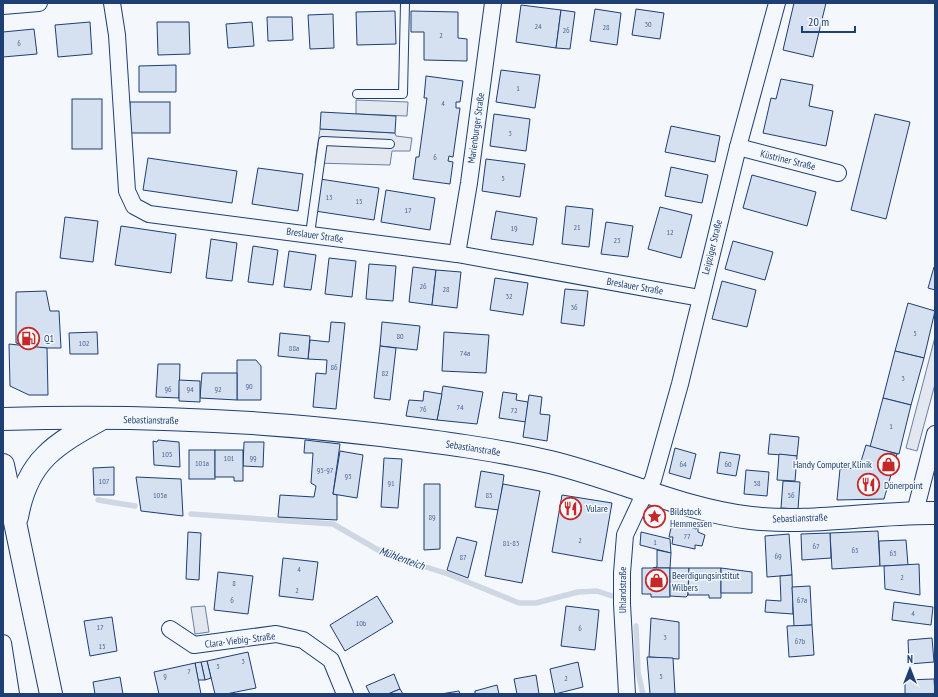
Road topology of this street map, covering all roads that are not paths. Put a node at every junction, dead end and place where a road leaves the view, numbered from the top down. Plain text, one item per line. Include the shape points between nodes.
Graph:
1 (39, 3) edge
2 (112, 3) edge
3 (405, 3) edge
4 (493, 3) edge
5 (776, 3) edge
6 (3, 6) edge
7 (357, 94) dead end
8 (390, 144) dead end
9 (738, 147) junction
10 (838, 173) dead end
11 (310, 234) junction
12 (457, 254) junction
13 (700, 298) junction
14 (102, 418) junction
15 (3, 420) edge
16 (935, 434) edge
17 (3, 465) edge
18 (648, 491) junction
19 (925, 512) edge
20 (16, 523) junction
21 (170, 629) dead end
22 (3, 643) edge
23 (11, 694) edge
24 (51, 694) edge
25 (344, 694) edge
26 (627, 694) edge

1 - 6 street
2 - 11 street, Breslauer Straße via 117,35 127,191 134,206 149,214
3 - 7 lane via 403,94
4 - 12 street, Marienburger Straße
5 - 9 street, Leipziger Straße
8 - 11 lane via 323,141
9 - 10 street, Küstriner Straße
9 - 13 street, Leipziger Straße
11 - 12 street, Breslauer Straße
12 - 13 street, Breslauer Straße
13 - 18 street, Leipziger Straße via 680,384
14 - 15 street, Sebastianstraße
14 - 18 street, Sebastianstraße via 244,422 324,428 467,446 551,462
14 - 20 street via 56,446 34,468 21,496
16 - 19 street
17 - 20 street
18 - 19 street, Sebastianstraße via 722,513 775,520
18 - 26 street, Uhlandstraße via 625,535 623,553 622,604
20 - 24 street
21 - 25 street, Clara- Viebig- Straße via 194,645 276,634 303,640 331,660
22 - 23 street

